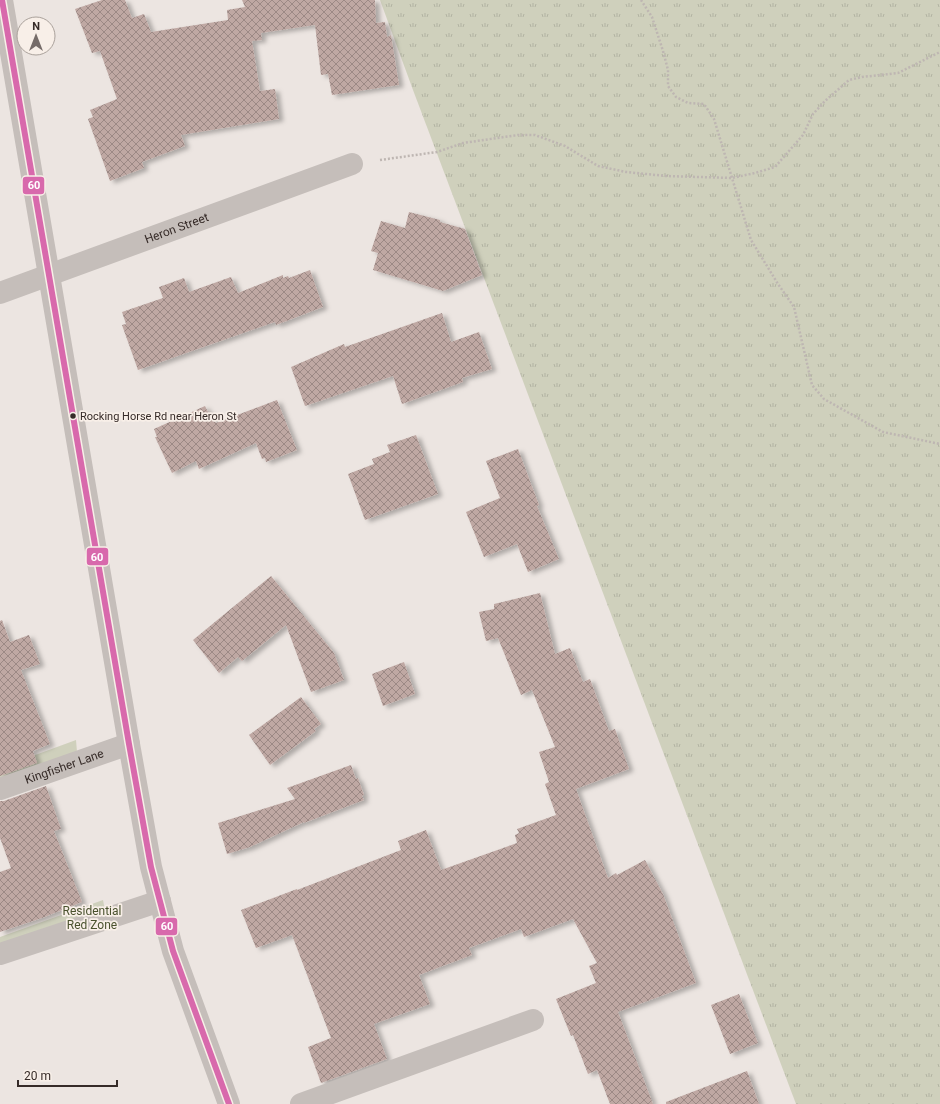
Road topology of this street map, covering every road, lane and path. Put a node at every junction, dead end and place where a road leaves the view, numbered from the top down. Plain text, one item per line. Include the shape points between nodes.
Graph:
1 (2, 0) edge
2 (641, 0) edge
3 (940, 52) edge
4 (352, 164) joint
5 (732, 178) junction
6 (49, 275) junction
7 (0, 293) edge
8 (940, 444) edge
9 (129, 744) junction
10 (0, 789) edge
11 (160, 901) junction
12 (0, 954) edge
13 (533, 1020) dead end
14 (229, 1104) edge
15 (301, 1104) edge

1 - 6 street
2 - 5 path via 652,17 663,51 668,70 668,86 676,97 688,103 704,104 714,119
3 - 5 path via 898,73 862,76 849,80 813,114 803,135 775,167
4 - 5 path via 437,152 463,143 535,135 565,146 598,166 666,176
4 - 6 street, Heron Street
5 - 8 path via 751,240 794,307 812,385 824,399 883,432
6 - 7 street, Heron Street
6 - 9 street
9 - 10 street, Kingfisher Lane
9 - 11 street via 151,867
11 - 12 street
11 - 14 street via 173,951
13 - 15 street

